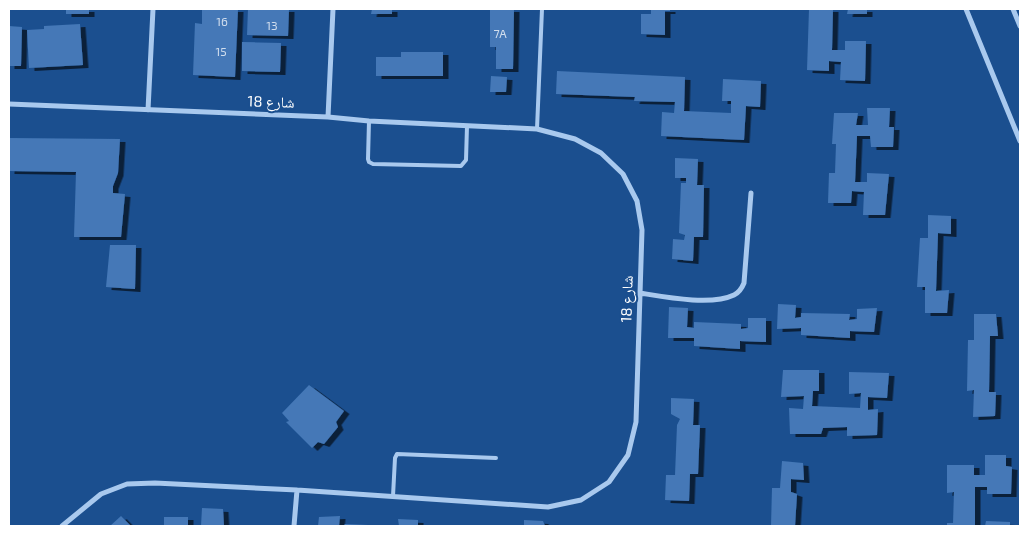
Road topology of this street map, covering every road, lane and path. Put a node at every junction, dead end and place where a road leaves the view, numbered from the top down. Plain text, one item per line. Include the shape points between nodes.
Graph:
1 (153, 9) edge
2 (333, 9) edge
3 (542, 9) edge
4 (966, 9) edge
5 (1013, 9) edge
6 (1020, 26) edge
7 (9, 104) edge
8 (148, 110) junction
9 (328, 117) junction
10 (369, 121) junction
11 (467, 126) junction
12 (536, 128) junction
13 (1020, 141) edge
14 (751, 193) dead end
15 (640, 292) junction
16 (496, 458) dead end
17 (297, 490) junction
18 (393, 496) junction
19 (62, 526) edge
20 (294, 526) edge

1 - 8 street
2 - 9 street
3 - 12 lane
4 - 13 street
5 - 6 street
7 - 8 street, شارع 18
8 - 9 street, شارع 18
9 - 10 street, شارع 18
10 - 11 street, شارع 18
10 - 11 lane via 368,159 373,164 461,166 466,160
11 - 12 street, شارع 18
12 - 15 street, شارع 18 via 575,139 601,153 623,174 637,200 642,230
14 - 15 street via 744,283 740,290 734,295 709,300 670,298
15 - 18 street, شارع 18 via 636,422 628,455 609,482 581,500 548,507
16 - 18 lane via 397,454
17 - 18 street, شارع 18
17 - 19 street, شارع 18 via 127,484 101,494
17 - 20 street

